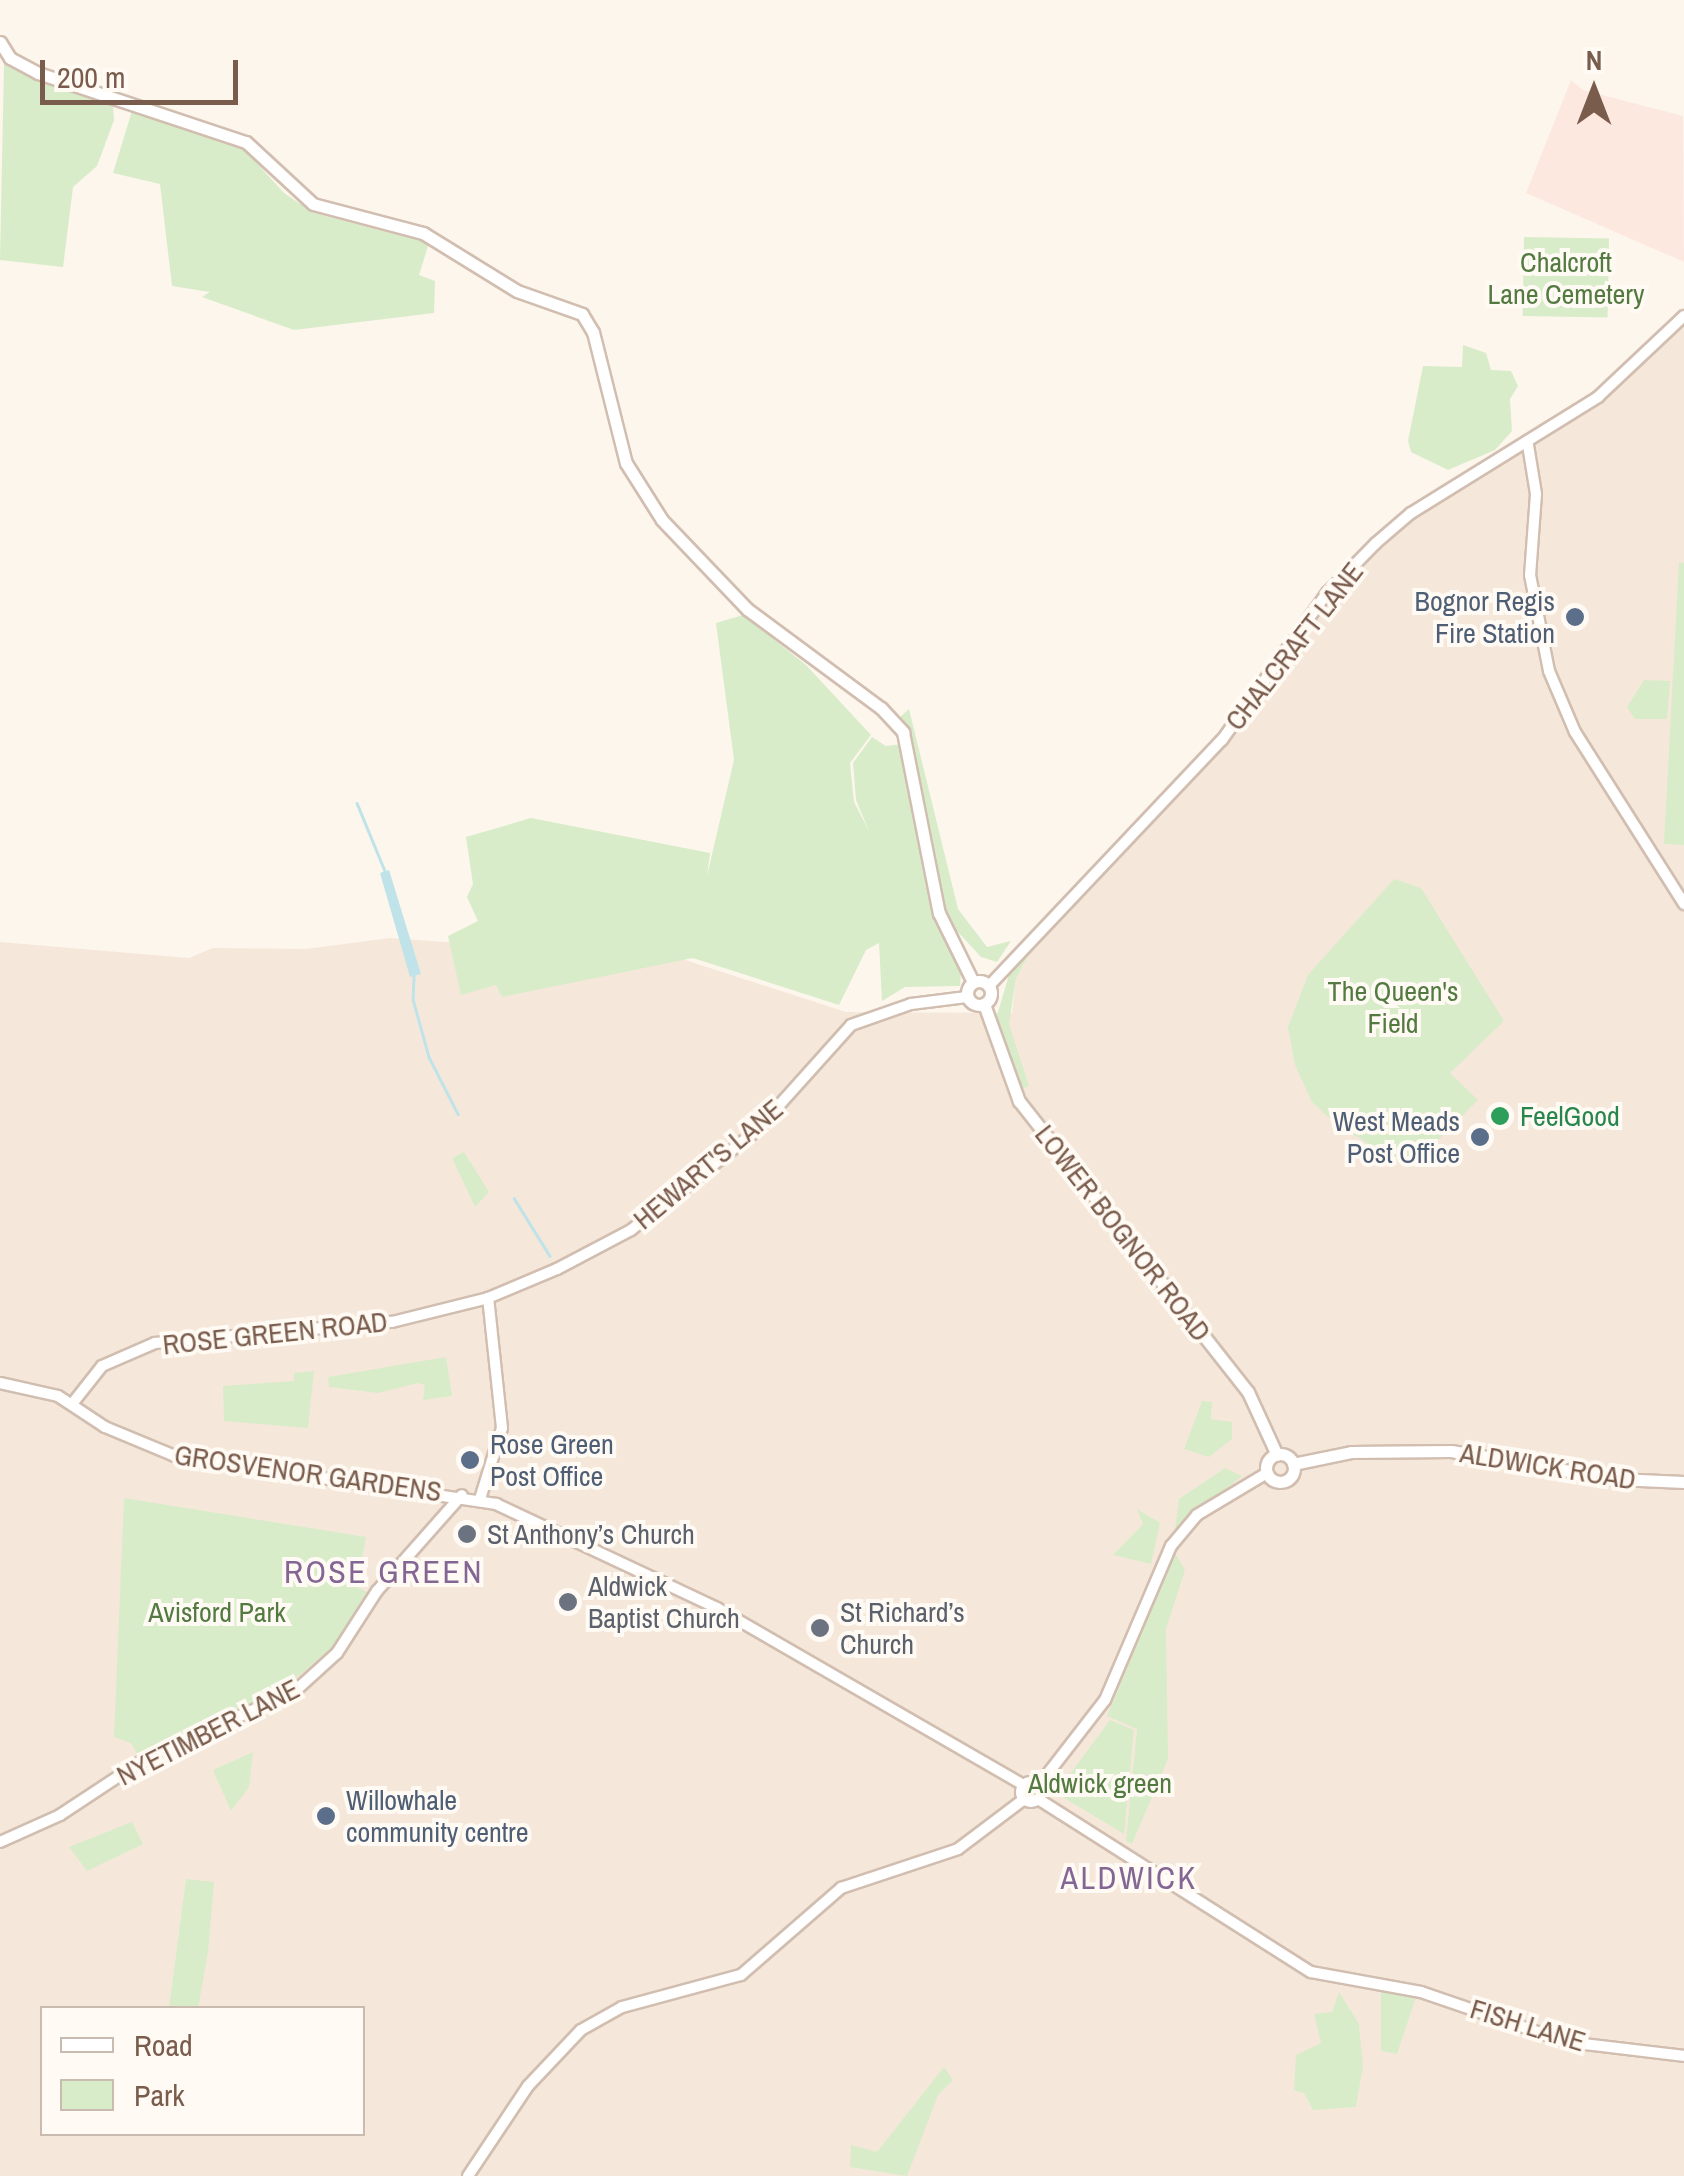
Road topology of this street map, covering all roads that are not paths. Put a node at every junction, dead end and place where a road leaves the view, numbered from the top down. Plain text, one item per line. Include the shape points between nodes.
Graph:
1 (0, 42) edge
2 (1684, 316) edge
3 (1528, 445) junction
4 (1684, 904) edge
5 (973, 982) junction
6 (990, 986) junction
7 (967, 997) junction
8 (984, 1004) junction
9 (488, 1298) junction
10 (0, 1383) edge
11 (72, 1404) junction
12 (1277, 1455) junction
13 (1293, 1464) junction
14 (1268, 1474) junction
15 (1684, 1482) edge
16 (462, 1495) junction
17 (480, 1499) junction
18 (1023, 1785) junction
19 (1039, 1786) junction
20 (1038, 1799) junction
21 (1024, 1800) junction
22 (0, 1842) edge
23 (1684, 2056) edge
24 (468, 2176) edge

1 - 5 main road via 10,58 38,73 246,142 314,204 433,237 517,291 582,314 593,332 626,463 662,520 747,609 881,708 903,732 939,913
2 - 3 street, CHALCRAFT LANE via 1627,374
3 - 4 street via 1536,494 1530,575 1549,671 1575,732
3 - 6 street, CHALCRAFT LANE via 1411,513 1347,572 1222,740
5 - 6 main road
5 - 7 main road
6 - 8 main road
7 - 8 main road
7 - 9 street, HEWART'S LANE via 911,1004 851,1025 756,1130 631,1230
8 - 12 main road, LOWER BOGNOR ROAD via 1020,1101 1248,1392
9 - 11 street, ROSE GREEN ROAD via 359,1328 155,1343 102,1366
9 - 17 street via 502,1428
10 - 11 street
11 - 16 street, GROSVENOR GARDENS via 105,1427 175,1456
12 - 13 main road
12 - 14 main road
13 - 14 main road, ALDWICK ROAD via 1286,1481
13 - 15 main road, ALDWICK ROAD via 1351,1452 1451,1450 1617,1478
14 - 19 street via 1198,1515 1171,1546 1105,1700
16 - 17 street, GROSVENOR GARDENS
16 - 22 street, NYETIMBER LANE via 377,1591 337,1653 294,1692 168,1746 60,1815
17 - 18 street, GROSVENOR GARDENS via 717,1608
18 - 19 street
18 - 21 street
19 - 20 street
20 - 21 street
20 - 23 street, FISH LANE via 1312,1972 1373,1982 1567,2042
21 - 24 street via 958,1849 841,1888 741,1975 622,2006 581,2030 538,2072

